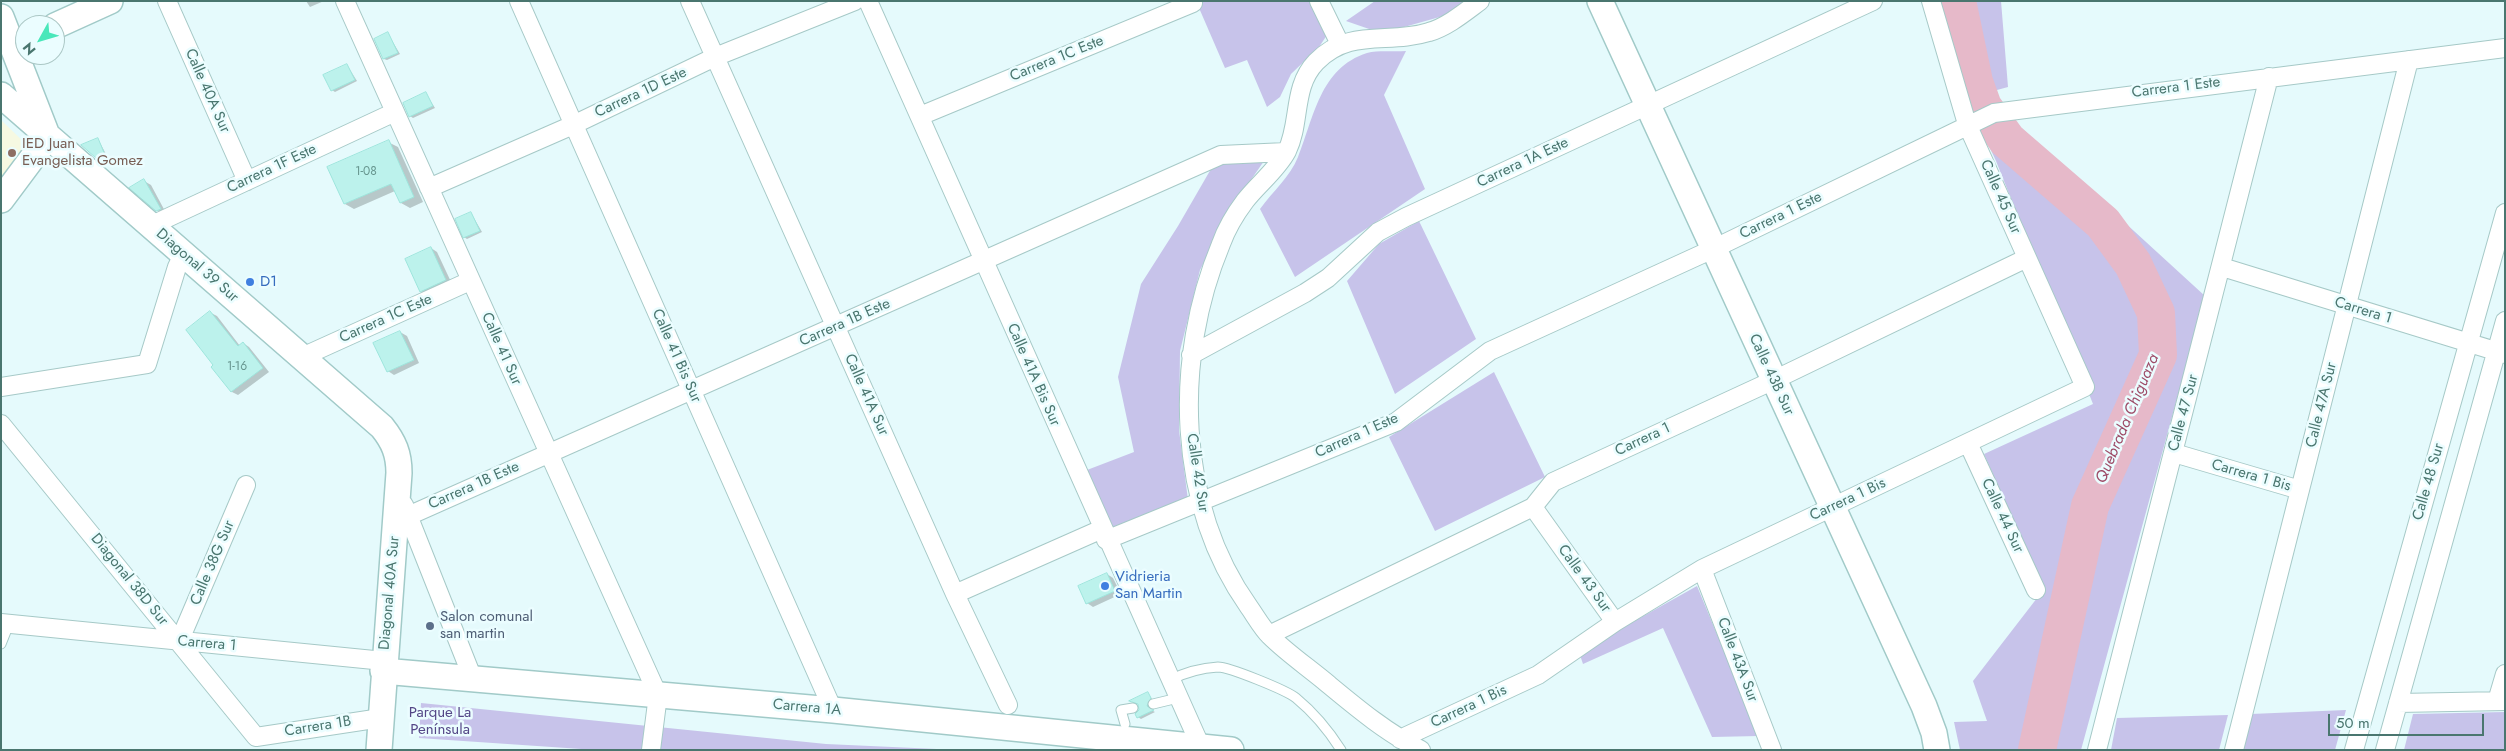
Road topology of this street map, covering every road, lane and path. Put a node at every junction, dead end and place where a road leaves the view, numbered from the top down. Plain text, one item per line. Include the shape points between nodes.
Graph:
1 (110, 1) edge
2 (167, 1) edge
3 (345, 1) edge
4 (518, 1) edge
5 (690, 1) edge
6 (855, 1) edge
7 (868, 1) edge
8 (1319, 1) edge
9 (1480, 1) edge
10 (1600, 1) edge
11 (1873, 1) edge
12 (1932, 1) edge
13 (1193, 3) dead end
14 (1, 17) edge
15 (65, 21) edge
16 (15, 36) edge
17 (1340, 44) junction
18 (2505, 48) edge
19 (715, 58) junction
20 (2409, 60) junction
21 (26, 65) edge
22 (2269, 77) junction
23 (1, 95) edge
24 (1647, 104) junction
25 (395, 112) junction
26 (920, 116) junction
27 (1980, 118) junction
28 (573, 125) junction
29 (48, 137) junction
30 (1286, 152) junction
31 (247, 181) junction
32 (429, 188) junction
33 (1, 200) edge
34 (2505, 213) edge
35 (150, 226) junction
36 (1714, 249) junction
37 (183, 254) junction
38 (2027, 258) junction
39 (983, 262) junction
40 (2222, 267) junction
41 (470, 281) junction
42 (2347, 305) junction
43 (2505, 321) edge
44 (836, 326) junction
45 (2468, 343) junction
46 (2500, 353) edge
47 (1191, 355) junction
48 (302, 357) junction
49 (1774, 380) junction
50 (1, 387) edge
51 (2085, 387) joint
52 (691, 391) junction
53 (1, 424) edge
54 (392, 438) joint
55 (1968, 443) junction
56 (2174, 453) junction
57 (548, 454) junction
58 (246, 485) dead end
59 (398, 489) junction
60 (2300, 490) junction
61 (1199, 503) junction
62 (1533, 508) junction
63 (1832, 508) junction
64 (408, 516) junction
65 (1104, 535) junction
66 (1702, 569) junction
67 (2036, 590) dead end
68 (955, 594) junction
69 (1616, 622) junction
70 (5, 624) edge
71 (1269, 635) junction
72 (179, 642) junction
73 (1, 644) edge
74 (383, 666) junction
75 (2505, 674) edge
76 (1538, 675) joint
77 (473, 679) junction
78 (1170, 680) junction
79 (658, 695) junction
80 (1178, 698) junction
81 (2501, 701) edge
82 (2398, 703) junction
83 (1153, 704) dead end
84 (1008, 706) dead end
85 (1133, 708) dead end
86 (833, 710) junction
87 (381, 718) junction
88 (1124, 724) dead end
89 (1400, 739) junction
90 (253, 743) edge
91 (1215, 749) edge
92 (379, 750) edge
93 (652, 750) edge
94 (1341, 750) edge
95 (1421, 750) edge
96 (1772, 750) edge
97 (1937, 750) edge
98 (2097, 750) edge
99 (2234, 750) edge
100 (2354, 750) edge
101 (2385, 750) edge

1 - 15 street
2 - 31 street, Calle 40A Sur
3 - 25 street, Calle 41 Sur
4 - 28 street, Calle 41 Bis Sur
5 - 19 street, Calle 41A Sur
6 - 19 street, Carrera 1D Este
7 - 26 street, Calle 41A Bis Sur
8 - 17 street
9 - 17 street via 1430,32 1393,38 1361,38
10 - 24 street, Calle 43B Sur
11 - 24 street, Carrera 1A Este
12 - 27 street, Calle 45 Sur
13 - 26 street, Carrera 1C Este
14 - 16 street
17 - 30 street, Calle 42 Sur via 1316,62 1304,80 1295,129
18 - 20 street, Carrera 1 Este
19 - 28 street, Carrera 1D Este
19 - 44 street, Calle 41A Sur
20 - 22 street, Carrera 1 Este
20 - 42 street, Calle 47A Sur
21 - 29 street
22 - 27 street, Carrera 1 Este
22 - 40 street, Calle 47 Sur
23 - 29 street, Diagonal 39 Sur
24 - 36 street, Calle 43B Sur
24 - 47 street, Carrera 1A Este via 1378,232 1328,278
25 - 31 street, Carrera 1F Este
25 - 32 street, Calle 41 Sur
26 - 39 street, Calle 41A Bis Sur
27 - 36 street, Carrera 1 Este
27 - 38 street, Calle 45 Sur
28 - 32 street, Carrera 1D Este
28 - 52 street, Calle 41 Bis Sur
29 - 33 street
29 - 35 street, Diagonal 39 Sur
30 - 39 street, Carrera 1B Este via 1221,155
30 - 47 street, Calle 42 Sur via 1244,202 1221,242 1206,286
31 - 35 street, Carrera 1F Este
32 - 41 street, Calle 41 Sur
34 - 45 street, Calle 48 Sur
35 - 37 street, Diagonal 39 Sur
36 - 49 street, Calle 43B Sur
36 - 61 street, Carrera 1 Este via 1490,351 1396,422
37 - 48 street, Diagonal 39 Sur
37 - 50 street via 147,364
38 - 49 street, Carrera 1
38 - 51 street, Calle 45 Sur
39 - 44 street, Carrera 1B Este
39 - 65 street, Calle 41A Bis Sur
40 - 42 street, Carrera 1
40 - 56 street, Calle 47 Sur
41 - 48 street, Carrera 1C Este
41 - 57 street, Calle 41 Sur
42 - 45 street, Carrera 1
42 - 60 street, Calle 47A Sur
43 - 46 street, Calle 48 Sur
44 - 52 street, Carrera 1B Este
44 - 68 street, Calle 41A Sur
45 - 46 street, Carrera 1
45 - 100 street, Calle 48 Sur
46 - 82 street, Calle 48 Sur
47 - 61 street, Calle 42 Sur via 1190,436
48 - 54 street, Diagonal 39 Sur
49 - 62 street, Carrera 1 via 1553,482
49 - 63 street, Calle 43B Sur
51 - 55 street, Carrera 1 Bis
52 - 57 street, Carrera 1B Este
52 - 86 street, Calle 41 Bis Sur
53 - 72 street, Diagonal 38D Sur
54 - 59 street, Diagonal 40A Sur via 399,459
55 - 63 street, Carrera 1 Bis
55 - 67 street, Calle 44 Sur
56 - 60 street, Carrera 1 Bis
56 - 98 street, Calle 47 Sur
57 - 64 street, Carrera 1B Este
57 - 79 street, Calle 41 Sur
58 - 72 street, Calle 38G Sur
59 - 64 street
59 - 74 street, Diagonal 40A Sur
60 - 99 street, Calle 47A Sur
61 - 65 street, Carrera 1 Este
61 - 71 street, Calle 42 Sur via 1211,539 1232,582
62 - 69 street, Calle 43 Sur
62 - 71 street, Carrera 1
63 - 66 street, Carrera 1 Bis
63 - 97 street, Calle 43B Sur via 1924,706
64 - 77 street
65 - 68 street, Carrera 1 Este
65 - 78 street, Calle 41A Bis Sur
66 - 69 street, Carrera 1 Bis
66 - 96 street, Calle 43A Sur
68 - 84 street, Calle 41A Sur
69 - 76 street, Calle 43 Sur
70 - 72 street, Carrera 1
70 - 73 lane
71 - 89 street, Calle 42 Sur
72 - 74 street, Carrera 1
72 - 90 street, Diagonal 38D Sur
74 - 77 street, Carrera 1A
74 - 87 street, Diagonal 40A Sur
75 - 81 street
76 - 89 street, Carrera 1 Bis
77 - 79 street, Carrera 1A
78 - 80 street, Calle 41A Bis Sur
78 - 94 lane via 1184,673 1219,667 1252,678 1295,697
79 - 86 street, Carrera 1A
79 - 93 street
80 - 83 lane
80 - 91 street, Calle 41A Bis Sur
81 - 82 street
82 - 101 street, Calle 48 Sur
85 - 88 lane via 1121,710
86 - 91 street, Carrera 1A
87 - 90 street, Carrera 1B
87 - 92 street, Diagonal 40A Sur
89 - 95 street, Calle 42 Sur

